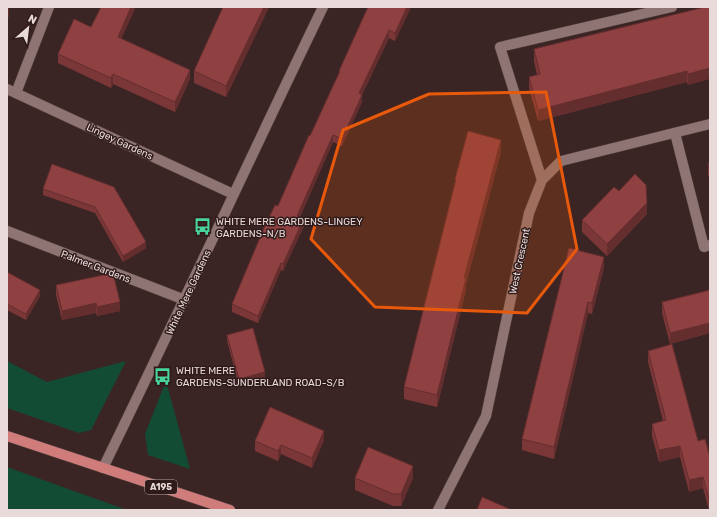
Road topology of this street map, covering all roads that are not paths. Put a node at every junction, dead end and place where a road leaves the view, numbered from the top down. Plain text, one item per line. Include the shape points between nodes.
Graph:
1 (49, 7) edge
2 (324, 7) edge
3 (672, 7) edge
4 (11, 91) edge
5 (710, 124) edge
6 (675, 133) junction
7 (542, 180) junction
8 (233, 194) junction
9 (7, 231) edge
10 (710, 245) edge
11 (185, 300) junction
12 (7, 436) edge
13 (103, 468) junction
14 (230, 510) edge
15 (438, 510) edge

1 - 4 street
2 - 8 street, White Mere Gardens
3 - 7 street via 500,47
4 - 8 street, Lingey Gardens
5 - 6 street, West Crescent
6 - 7 street, West Crescent via 561,161
6 - 10 street via 704,247
7 - 15 street, West Crescent via 529,213 486,416
8 - 11 street, White Mere Gardens
9 - 11 street, Palmer Gardens
11 - 13 street, White Mere Gardens
12 - 13 main road, A195
13 - 14 main road, A195

